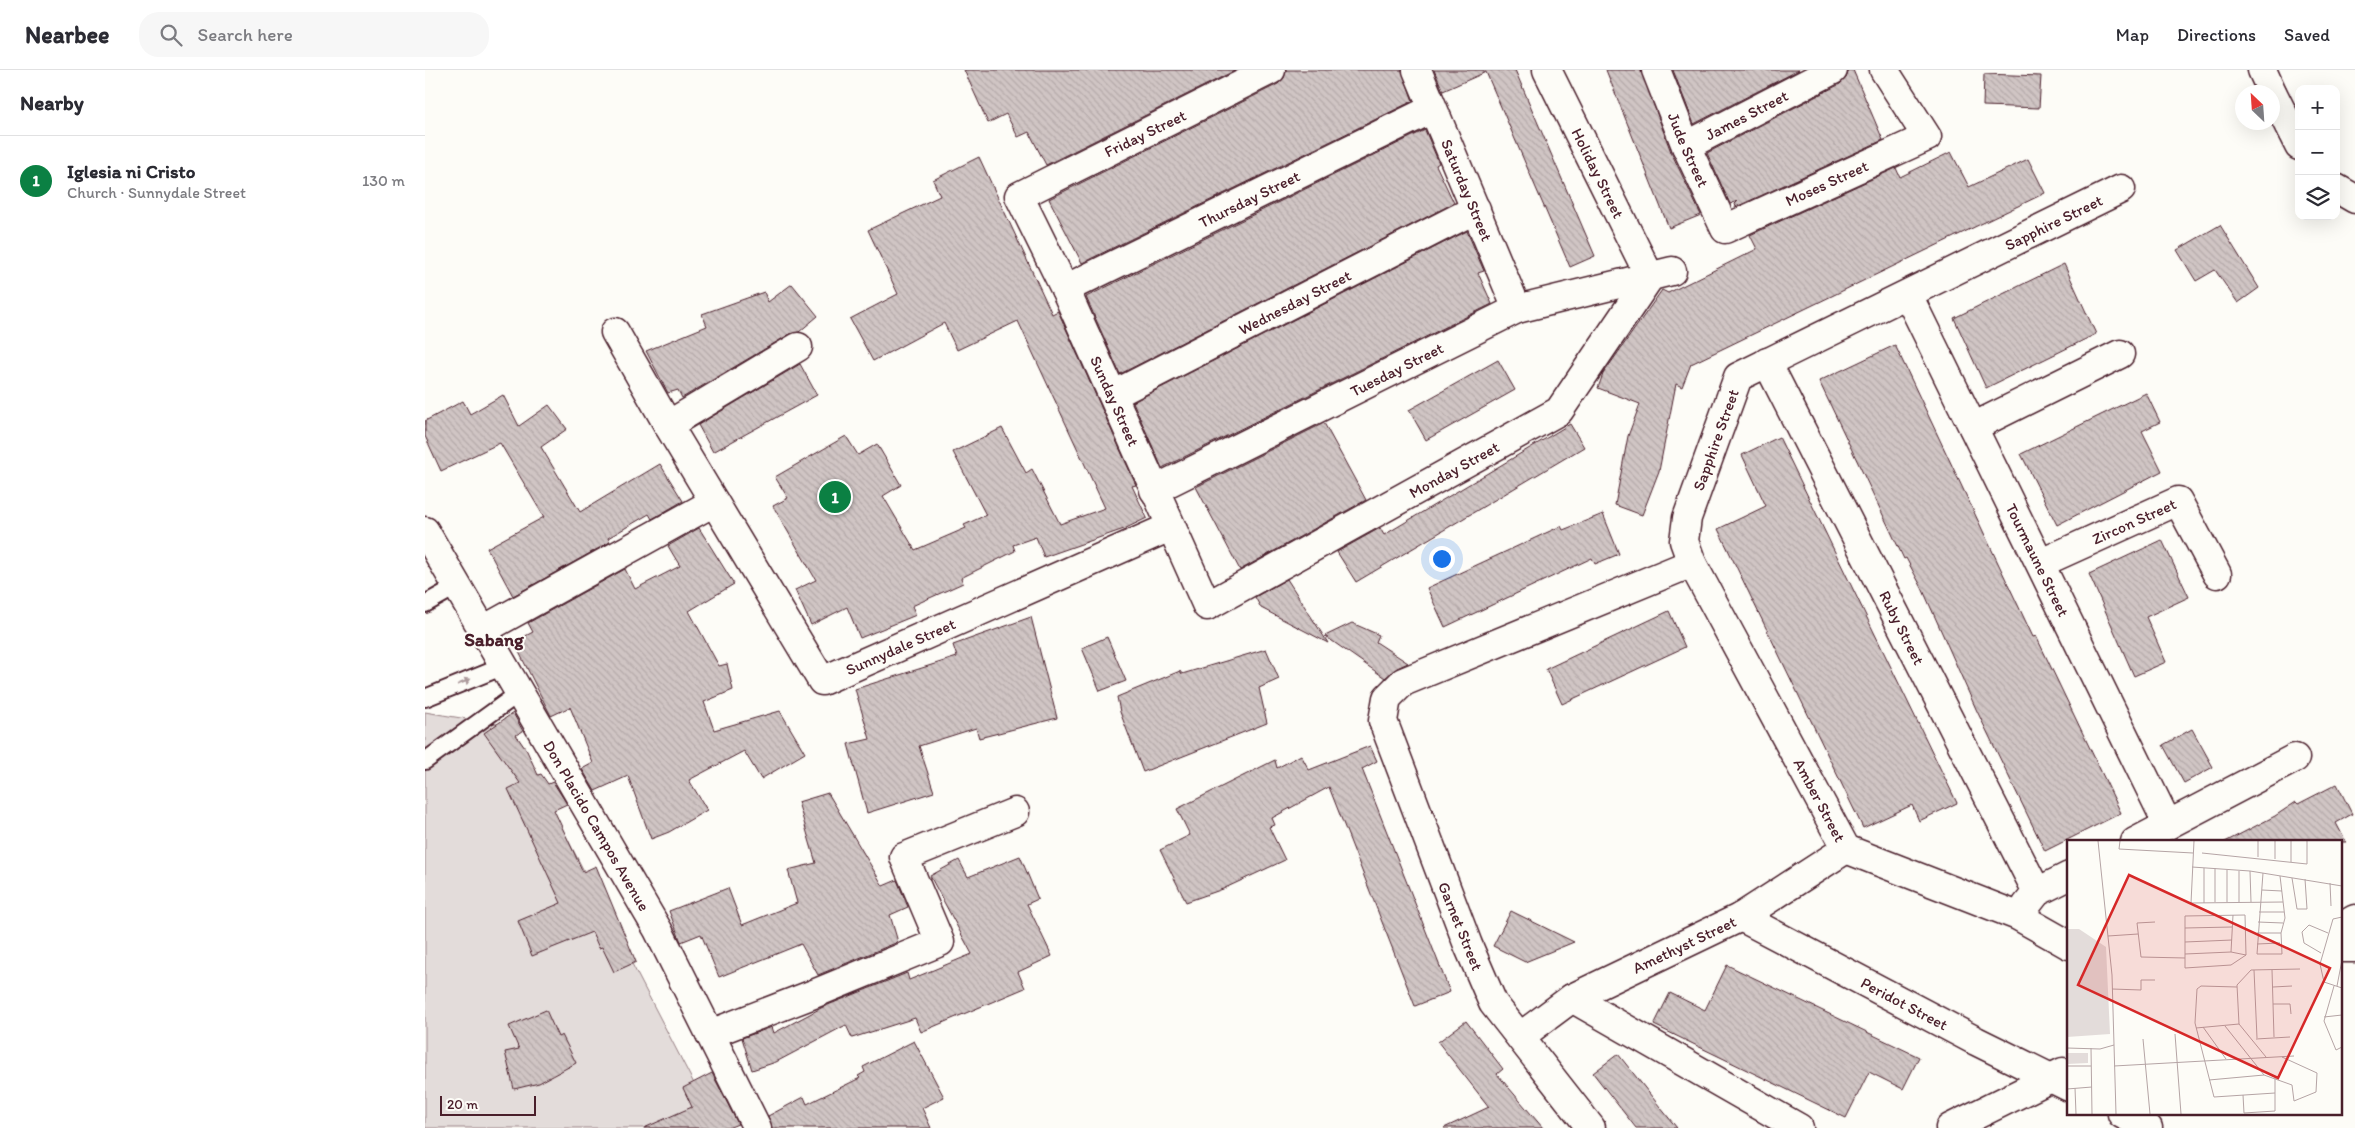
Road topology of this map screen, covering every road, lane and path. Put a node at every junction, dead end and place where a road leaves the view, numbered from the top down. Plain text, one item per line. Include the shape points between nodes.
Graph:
1 (1271, 70) edge
2 (1417, 70) edge
3 (1547, 70) edge
4 (1656, 70) edge
5 (1833, 70) edge
6 (1884, 70) edge
7 (2262, 70) edge
8 (2269, 85) edge
9 (1432, 109) junction
10 (2280, 109) edge
11 (2295, 138) edge
12 (1686, 146) junction
13 (2121, 189) dead end
14 (2340, 190) edge
15 (1019, 196) joint
16 (2355, 199) edge
17 (1476, 209) junction
18 (1725, 228) joint
19 (1661, 274) junction
20 (1065, 289) junction
21 (1908, 295) junction
22 (1517, 309) junction
23 (615, 332) dead end
24 (797, 347) dead end
25 (2120, 354) dead end
26 (1767, 362) junction
27 (1113, 395) junction
28 (668, 425) junction
29 (1973, 427) junction
30 (1155, 490) junction
31 (714, 502) junction
32 (1170, 527) junction
33 (429, 546) edge
34 (1692, 563) junction
35 (2041, 563) junction
36 (2217, 574) dead end
37 (457, 586) junction
38 (425, 604) edge
39 (1207, 606) joint
40 (483, 630) junction
41 (504, 666) junction
42 (519, 693) junction
43 (425, 698) edge
44 (2295, 758) dead end
45 (425, 761) edge
46 (1015, 812) dead end
47 (2168, 825) junction
48 (2139, 840) edge
49 (1846, 849) junction
50 (2067, 877) edge
51 (2037, 892) junction
52 (2018, 916) junction
53 (1741, 917) junction
54 (2355, 919) edge
55 (2343, 926) edge
56 (2067, 945) edge
57 (1572, 998) junction
58 (710, 1034) junction
59 (1521, 1036) junction
60 (2063, 1078) edge
61 (2126, 1116) edge
62 (757, 1128) edge
63 (1591, 1128) edge
64 (1799, 1128) edge
65 (1950, 1128) edge
66 (2148, 1128) edge

1 - 15 street, Friday Street
2 - 9 street, Saturday Street
3 - 19 street, Holiday Street
4 - 12 street, Jude Street
5 - 12 street, James Street
6 - 18 street, Moses Street via 1927,136
7 - 8 street
9 - 17 street, Saturday Street
9 - 20 street, Thursday Street
10 - 11 street
12 - 18 street, Jude Street
13 - 21 street, Sapphire Street
14 - 16 street
15 - 20 street, Sunday Street
17 - 22 street, Saturday Street
17 - 27 street, Wednesday Street
19 - 22 street, Tuesday Street
19 - 39 street, Monday Street via 1559,411
20 - 27 street, Sunday Street
21 - 26 street, Sapphire Street
21 - 29 street, Tourmaune Street
22 - 30 street, Tuesday Street
23 - 28 street, Sunnydale Street
24 - 28 street
25 - 29 street
26 - 34 street, Sapphire Street via 1738,377 1687,518 1684,541
26 - 51 street, Ruby Street
27 - 30 street, Sunday Street
28 - 31 street, Sunnydale Street
29 - 35 street, Tourmaune Street
30 - 32 street, Sunday Street
31 - 32 street, Sunnydale Street via 822,680
31 - 40 street
32 - 39 street, Sunday Street
33 - 37 street, Don Placido Campos Avenue
34 - 49 street, Amber Street
34 - 59 street, Garnet Street via 1403,682 1387,698 1383,721 1468,945 1493,1003
35 - 36 street, Zircon Street via 2178,501
35 - 47 street, Tourmaune Street
37 - 38 lane
37 - 40 street, Don Placido Campos Avenue
40 - 41 street, Don Placido Campos Avenue
41 - 42 street, Don Placido Campos Avenue
43 -> 41 lane
42 - 45 lane
42 - 58 street, Don Placido Campos Avenue via 658,930
44 - 47 street
46 - 58 street via 904,857 940,942
47 - 48 street
49 - 52 street, Amber Street
49 - 53 street, Amethyst Street
50 - 51 street
51 - 52 street
52 - 56 street, Amber Street
53 - 57 street, Amethyst Street
53 - 60 street, Peridot Street via 1976,1041
54 - 55 street
57 - 59 street, Amethyst Street
57 - 64 street
58 - 62 street, Don Placido Campos Avenue
59 - 63 street, Garnet Street
60 - 65 street
61 - 66 street

